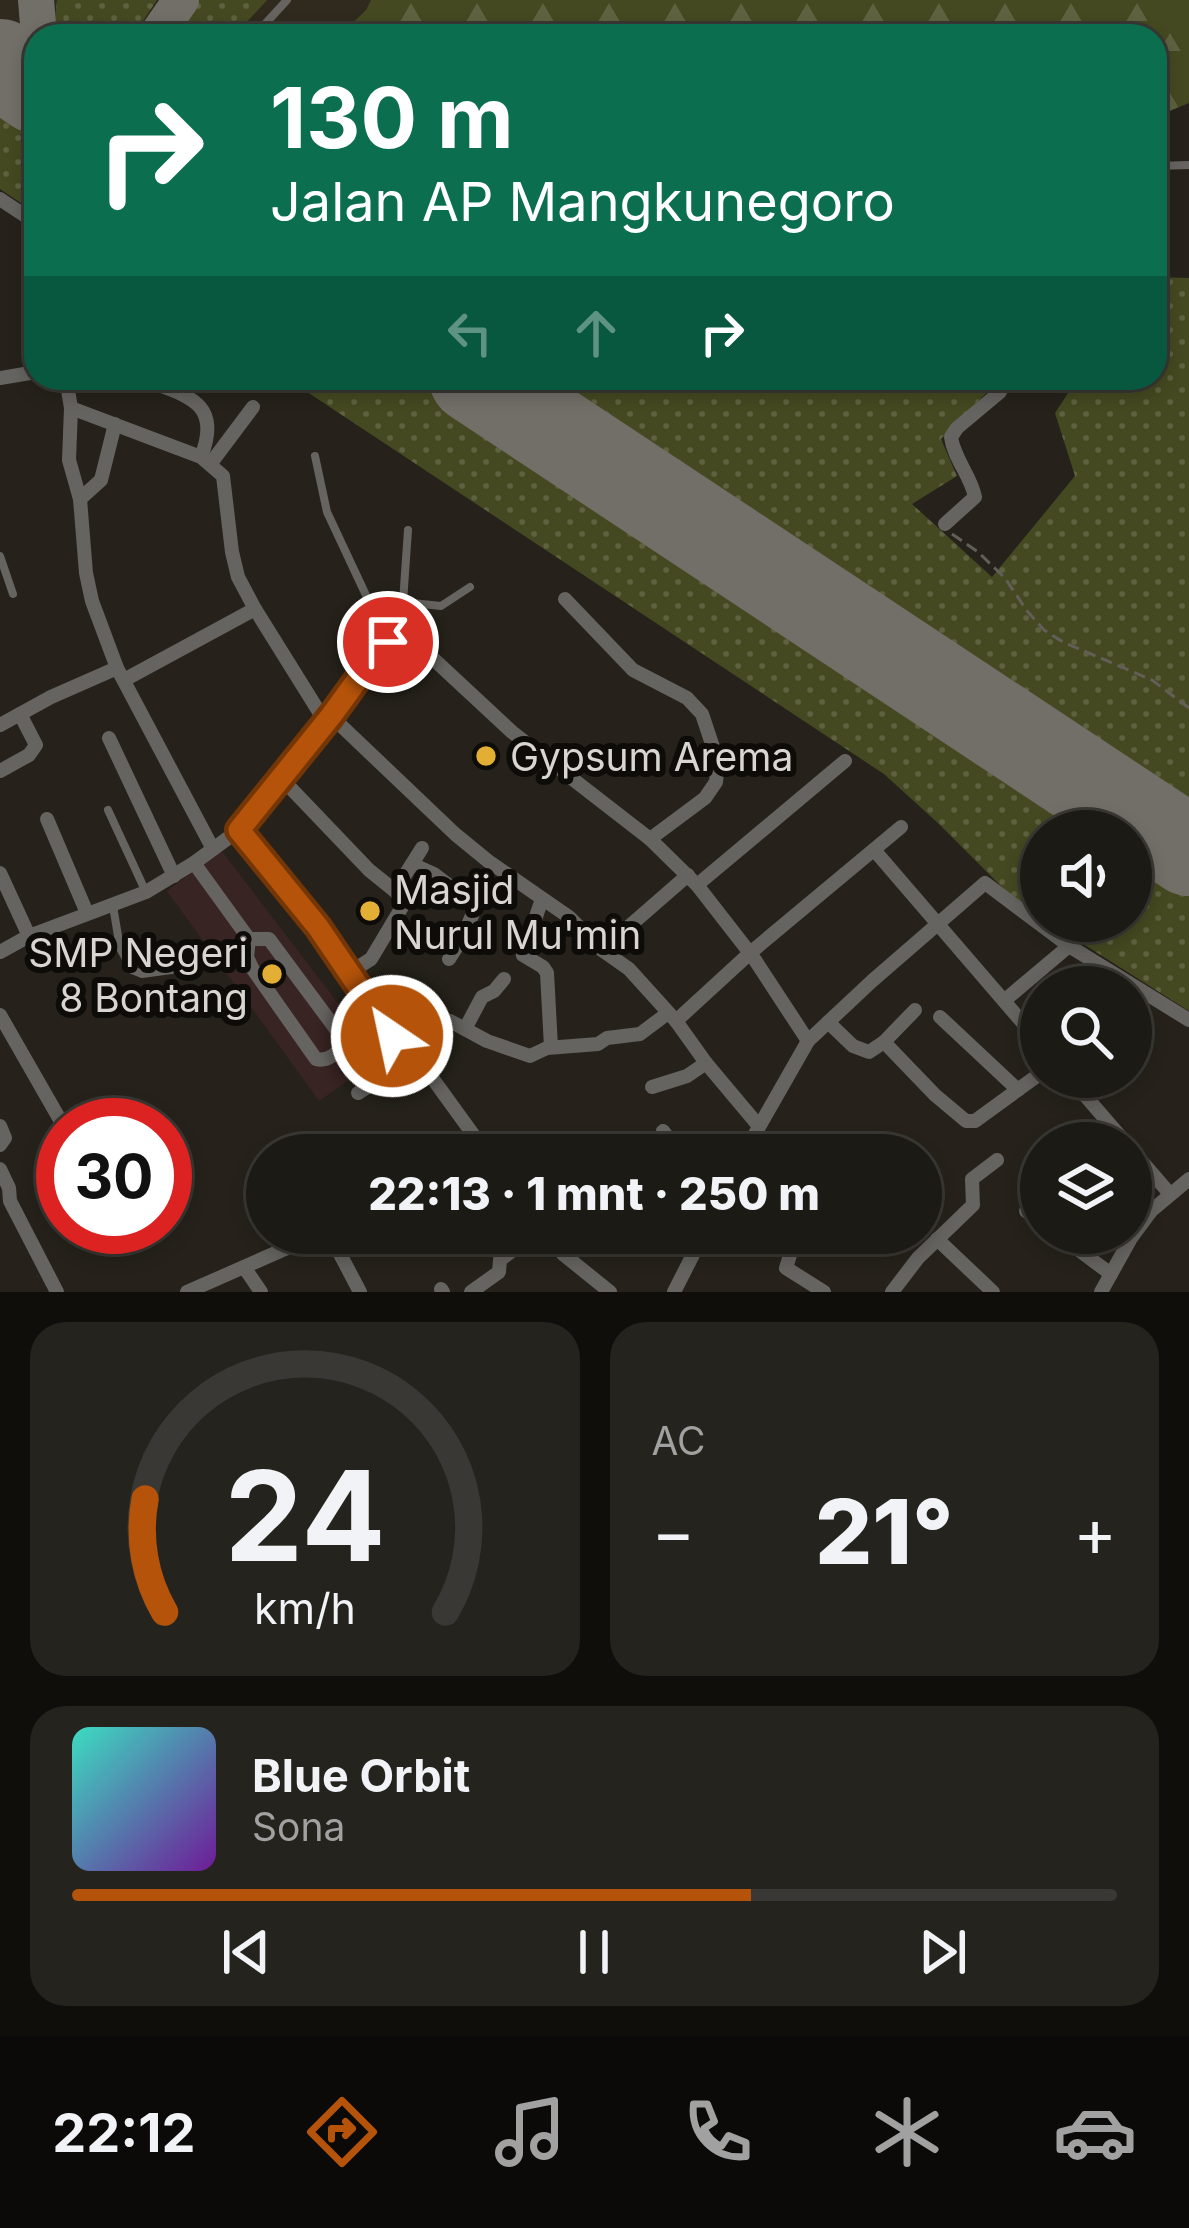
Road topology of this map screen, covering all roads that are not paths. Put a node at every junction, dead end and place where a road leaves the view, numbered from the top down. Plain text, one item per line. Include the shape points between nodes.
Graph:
1 (287, 0) edge
2 (265, 24) edge
3 (67, 390) edge
4 (169, 390) edge
5 (1000, 390) edge
6 (253, 407) dead end
7 (71, 408) junction
8 (115, 424) junction
9 (315, 456) dead end
10 (206, 460) junction
11 (80, 499) junction
12 (944, 524) road end
13 (408, 530) dead end
14 (0, 556) edge
15 (470, 587) dead end
16 (13, 594) dead end
17 (565, 599) dead end
18 (403, 602) junction
19 (255, 609) junction
20 (379, 624) junction
21 (388, 642) junction
22 (120, 674) junction
23 (20, 714) junction
24 (328, 720) junction
25 (0, 725) edge
26 (109, 738) dead end
27 (845, 761) dead end
28 (0, 771) edge
29 (281, 778) junction
30 (108, 811) dead end
31 (47, 819) dead end
32 (901, 827) dead end
33 (239, 830) junction
34 (650, 838) junction
35 (422, 848) dead end
36 (213, 849) junction
37 (875, 851) junction
38 (194, 863) junction
39 (412, 863) junction
40 (0, 873) edge
41 (174, 876) junction
42 (693, 880) junction
43 (395, 891) junction
44 (146, 892) junction
45 (542, 899) junction
46 (112, 904) junction
47 (87, 913) junction
48 (939, 923) junction
49 (29, 936) junction
50 (249, 939) junction
51 (1069, 946) junction
52 (602, 950) junction
53 (0, 952) edge
54 (750, 953) junction
55 (449, 959) dead end
56 (186, 968) dead end
57 (349, 973) junction
58 (504, 980) dead end
59 (1005, 1000) junction
60 (915, 1010) dead end
61 (0, 1015) edge
62 (672, 1017) junction
63 (940, 1017) dead end
64 (1020, 1018) edge
65 (1189, 1020) edge
66 (828, 1022) junction
67 (465, 1029) junction
68 (808, 1041) junction
69 (884, 1042) junction
70 (551, 1047) junction
71 (419, 1063) junction
72 (706, 1063) junction
73 (652, 1087) dead end
74 (1018, 1090) joint
75 (358, 1093) dead end
76 (48, 1098) edge
77 (1087, 1098) edge
78 (1107, 1122) edge
79 (758, 1125) junction
80 (0, 1126) edge
81 (663, 1131) dead end
82 (472, 1134) edge
83 (665, 1134) edge
84 (754, 1134) edge
85 (0, 1144) edge
86 (997, 1160) dead end
87 (0, 1169) edge
88 (1152, 1173) edge
89 (1189, 1179) edge
90 (1170, 1194) junction
91 (942, 1234) edge
92 (942, 1244) edge
93 (276, 1254) edge
94 (338, 1254) edge
95 (508, 1254) edge
96 (564, 1254) edge
97 (693, 1254) edge
98 (790, 1254) edge
99 (924, 1254) edge
100 (1084, 1254) edge
101 (244, 1268) junction
102 (1111, 1274) junction
103 (57, 1292) edge
104 (187, 1292) edge
105 (261, 1292) edge
106 (361, 1292) edge
107 (471, 1292) edge
108 (610, 1292) edge
109 (674, 1292) edge
110 (824, 1292) edge
111 (892, 1292) edge
112 (993, 1292) edge
113 (1101, 1292) edge

1 - 2 lane
3 - 7 street
4 - 10 street via 204,410
5 - 12 street via 951,437 975,497
6 - 10 street
7 - 8 street
7 - 11 street via 69,460
8 - 10 street
8 - 11 street via 101,480
9 - 20 lane via 327,512
10 - 19 street via 223,476 235,566
11 - 22 street via 88,588
13 - 18 lane
14 - 16 lane
15 - 18 lane via 441,606
17 - 34 street via 633,670 702,714 716,782
18 - 20 lane
19 - 22 street
19 - 24 street
20 - 21 lane
21 - 24 street
21 - 34 street via 413,640 512,732
22 - 23 street
22 - 36 street
23 - 25 street
23 - 28 street via 36,745
24 - 29 street
24 - 45 street
26 - 41 street
27 - 42 street
29 - 33 street
29 - 43 street
30 - 44 lane
31 - 47 street
32 - 37 street
33 - 36 street
33 - 57 street
34 - 42 street
35 - 39 street
36 - 38 street
37 - 48 street
37 - 54 street
38 - 41 street
38 - 50 street
39 - 43 street
39 - 55 street via 476,906
40 - 49 street
41 - 44 street
42 - 52 street
42 - 54 street
43 - 57 street via 402,907 371,959
44 - 46 street
45 - 52 street
45 - 70 street via 523,955 547,973
46 - 47 street
46 - 56 lane via 131,970
47 - 49 street
48 - 51 street via 985,884
48 - 59 street
48 - 66 street
49 - 53 street
50 - 50 street via 269,940 341,1036 341,1049 316,1059 252,968
51 - 59 street
51 - 65 street
52 - 62 street
54 - 62 street
54 - 68 street
57 - 71 street
58 - 67 street via 482,997
59 - 64 street
60 - 69 street
61 - 76 street
62 - 70 street via 632,1036
62 - 72 street
63 - 74 street
66 - 68 street
66 - 69 street via 861,1051
67 - 70 street via 530,1056
67 - 71 street via 448,1022
68 - 79 street
69 - 74 street via 966,1121
71 - 75 street
71 - 82 street
72 - 73 street
72 - 79 street
77 - 78 street
79 - 84 street
80 - 85 street
81 - 83 street
86 - 91 street via 974,1177 973,1204
87 - 103 street
88 - 90 street
89 - 90 street
90 - 102 street
92 - 112 street
93 - 101 street
94 - 106 street
95 - 107 street via 499,1272
96 - 108 street
97 - 109 street
98 - 110 street via 785,1268
99 - 111 street
100 - 102 street
101 - 104 street
101 - 105 street
102 - 113 street

